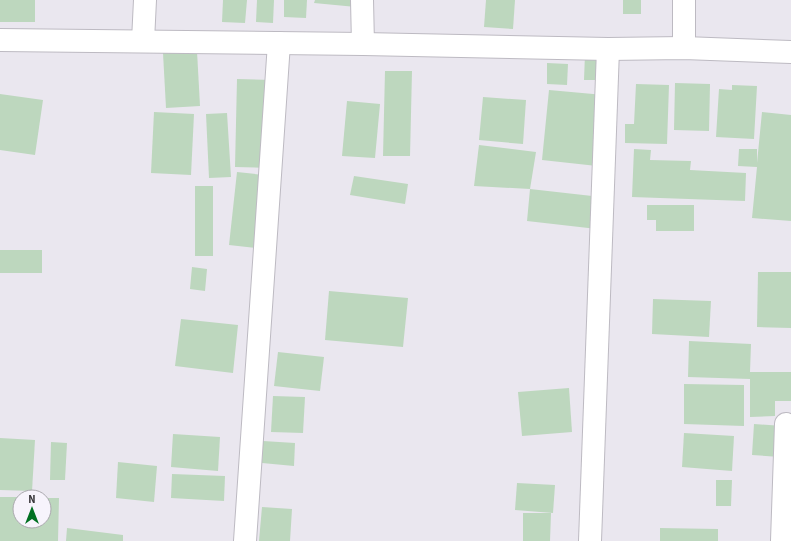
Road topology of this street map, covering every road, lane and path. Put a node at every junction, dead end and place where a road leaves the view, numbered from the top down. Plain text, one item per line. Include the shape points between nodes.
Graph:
1 (145, 0) edge
2 (362, 0) edge
3 (684, 0) edge
4 (0, 40) edge
5 (143, 41) junction
6 (279, 43) junction
7 (363, 44) junction
8 (684, 48) junction
9 (608, 49) junction
10 (791, 52) edge
11 (786, 424) dead end
12 (245, 541) edge
13 (590, 541) edge
14 (782, 541) edge

1 - 5 street
2 - 7 street
3 - 8 street
4 - 5 street
5 - 6 street
6 - 7 street
6 - 12 street
7 - 9 street
8 - 9 street
8 - 10 street
9 - 13 street
11 - 14 street

